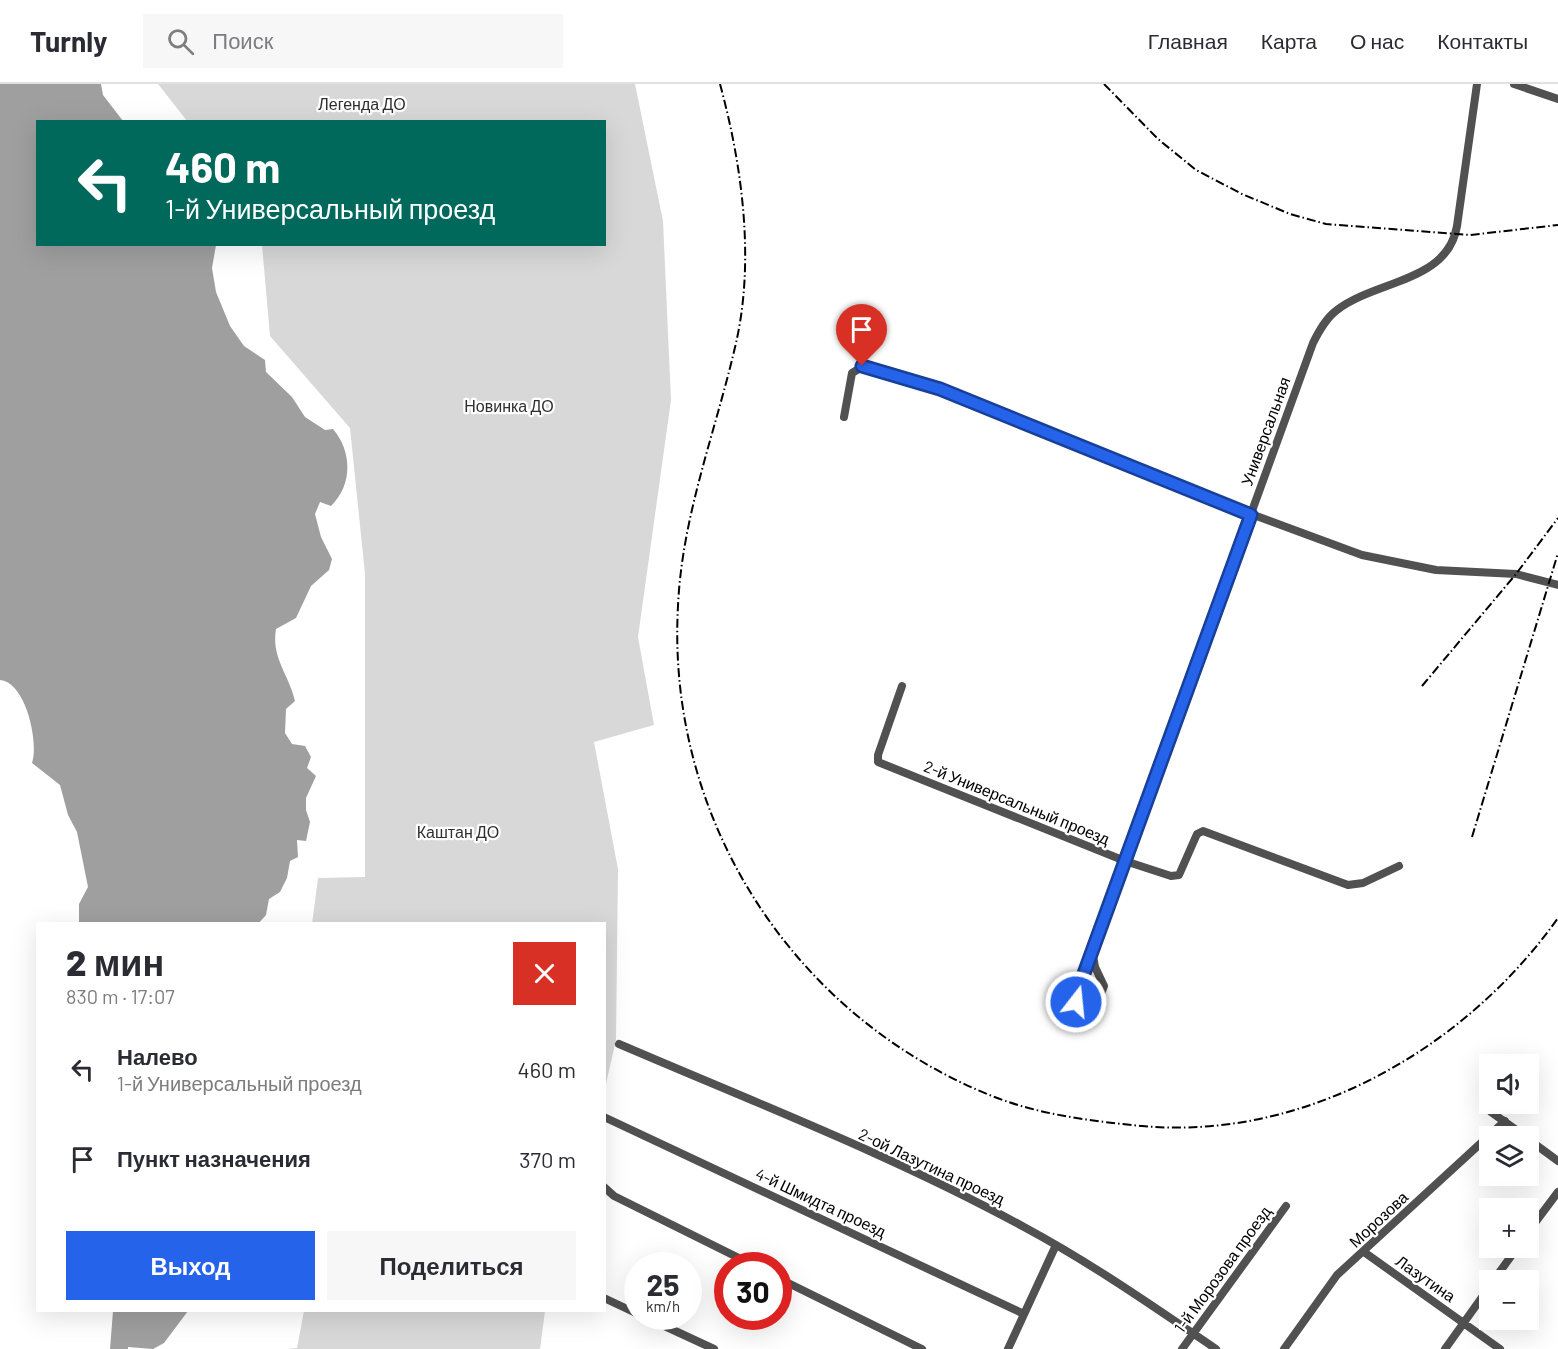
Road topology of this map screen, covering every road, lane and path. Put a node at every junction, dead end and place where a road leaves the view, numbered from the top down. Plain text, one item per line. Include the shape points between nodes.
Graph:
1 (1477, 84) edge
2 (1514, 84) edge
3 (1558, 99) edge
4 (844, 417) dead end
5 (1251, 515) junction
6 (1558, 585) edge
7 (902, 686) dead end
8 (1125, 861) junction
9 (1399, 866) dead end
10 (1092, 950) junction
11 (619, 1044) dead end
12 (1494, 1114) edge
13 (606, 1118) edge
14 (1505, 1121) junction
15 (1511, 1126) edge
16 (1539, 1147) edge
17 (1558, 1161) edge
18 (1558, 1192) edge
19 (609, 1197) edge
20 (1286, 1206) dead end
21 (1539, 1217) edge
22 (1056, 1245) junction
23 (725, 1252) edge
24 (1364, 1252) junction
25 (792, 1285) edge
26 (606, 1299) edge
27 (1479, 1300) edge
28 (624, 1307) edge
29 (1024, 1314) junction
30 (1462, 1322) junction
31 (673, 1330) edge
32 (1193, 1334) junction
33 (714, 1349) edge
34 (922, 1349) edge
35 (1008, 1349) edge
36 (1182, 1349) edge
37 (1216, 1349) edge
38 (1284, 1349) edge
39 (1445, 1349) edge
40 (1500, 1349) edge

1 - 5 street, Универсальная via 1451,248 1437,263 1345,305 1325,322 1313,343
2 - 3 street
4 - 5 street via 852,373 862,366 940,389
5 - 6 street via 1362,555 1436,570 1516,574
5 - 8 street, Универсальная
7 - 8 street, 2-й Универсальный проезд via 878,762
8 - 9 street, 2-й Универсальный проезд via 1175,877 1182,872 1197,834 1203,831 1348,885 1363,883
8 - 10 street, Универсальная
10 - 10 street, Универсальная via 1075,1000 1086,1010 1096,1006 1104,986
11 - 22 street, 2-ой Лазутина проезд via 891,1162
12 - 14 street
13 - 29 street, 4-й Шмидта проезд
14 - 15 street
14 - 24 street, Морозова
16 - 17 street
18 - 21 street
19 - 23 street
20 - 32 street, 1-й Морозова проезд
22 - 29 street
22 - 32 street, 2-ой Лазутина проезд
24 - 30 street, Лазутина
24 - 38 street, Морозова via 1337,1275
25 - 34 street
26 - 28 street
27 - 30 street
29 - 35 street
30 - 39 street
30 - 40 street, Лазутина
31 - 33 street
32 - 36 street, 1-й Морозова проезд
32 - 37 street, 2-ой Лазутина проезд

